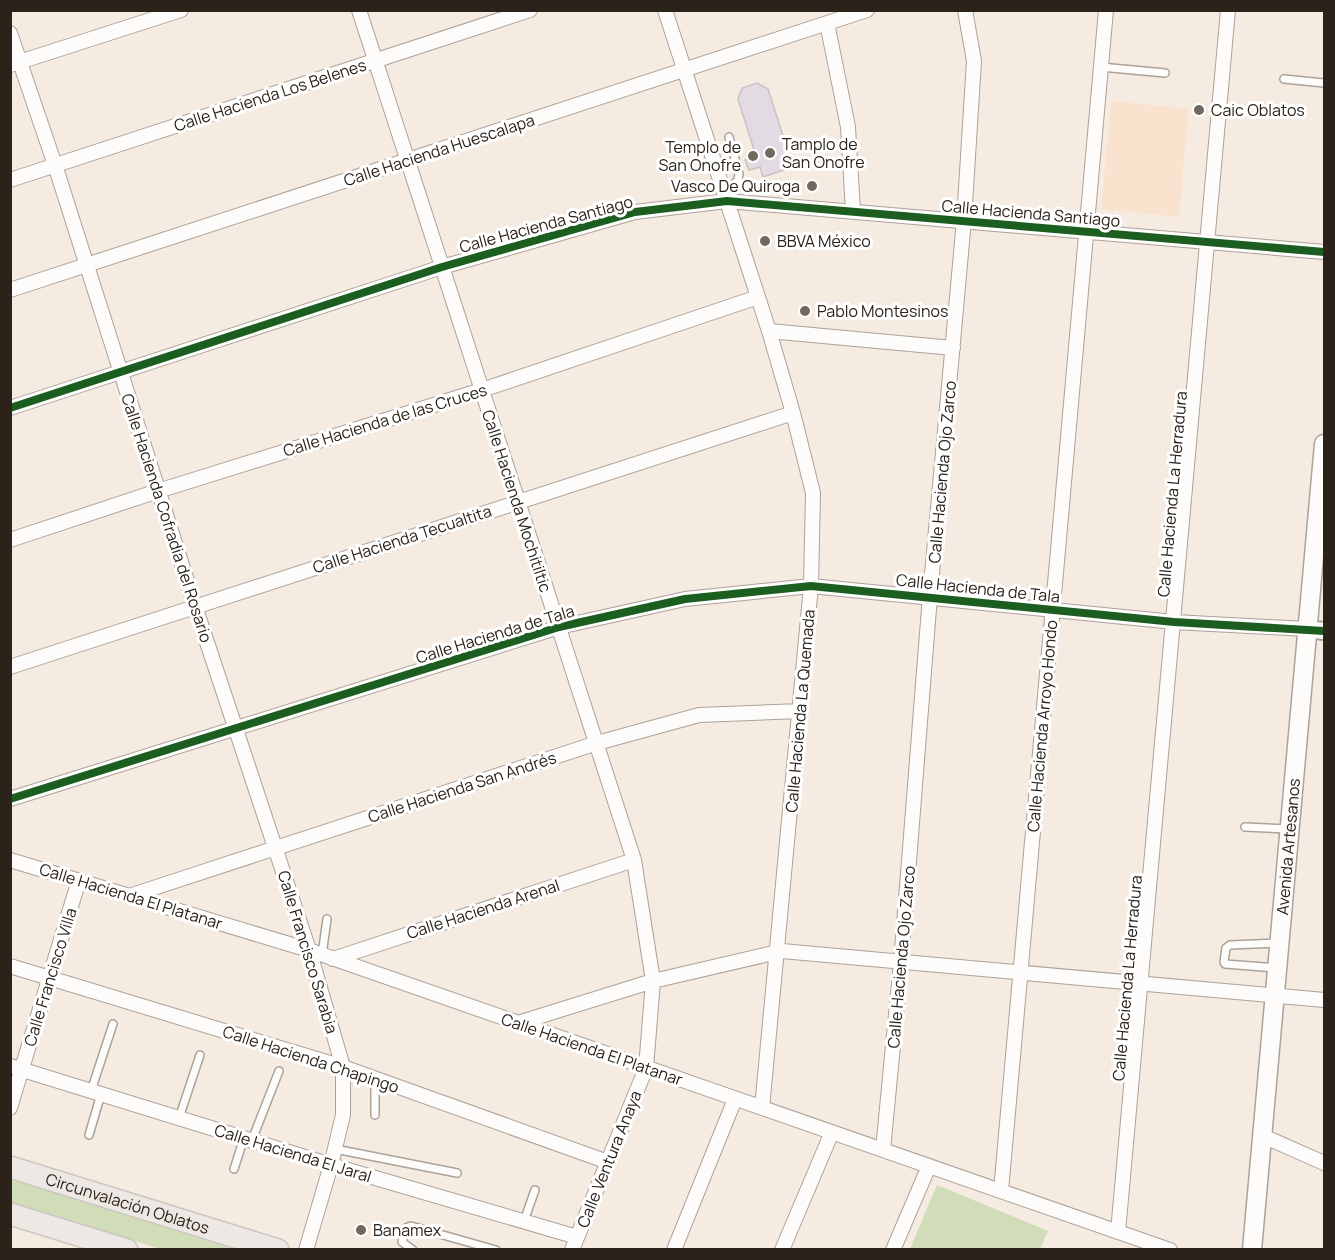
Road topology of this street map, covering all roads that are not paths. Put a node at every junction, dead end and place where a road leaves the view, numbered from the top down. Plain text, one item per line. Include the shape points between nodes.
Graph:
1 (181, 10) edge
2 (358, 10) edge
3 (530, 10) edge
4 (664, 10) edge
5 (867, 10) edge
6 (965, 10) edge
7 (1106, 10) edge
8 (1228, 10) edge
9 (827, 23) junction
10 (10, 33) edge
11 (375, 62) junction
12 (15, 64) edge
13 (1101, 68) junction
14 (684, 70) junction
15 (1165, 74) dead end
16 (1284, 79) dead end
17 (1324, 83) edge
18 (729, 137) dead end
19 (407, 160) junction
20 (55, 165) junction
21 (10, 180) edge
22 (726, 198) junction
23 (853, 212) junction
24 (964, 220) junction
25 (1086, 231) junction
26 (1208, 242) junction
27 (1324, 252) edge
28 (87, 265) junction
29 (442, 267) junction
30 (10, 290) edge
31 (758, 297) junction
32 (769, 332) junction
33 (953, 348) junction
34 (121, 372) junction
35 (482, 390) junction
36 (10, 408) edge
37 (793, 413) junction
38 (1324, 444) edge
39 (158, 491) junction
40 (516, 502) junction
41 (10, 540) edge
42 (812, 586) junction
43 (930, 596) junction
44 (195, 606) junction
45 (1052, 609) junction
46 (1174, 622) junction
47 (559, 627) junction
48 (1316, 630) edge
49 (10, 667) edge
50 (801, 711) junction
51 (236, 728) junction
52 (597, 743) junction
53 (10, 799) edge
54 (1245, 827) dead end
55 (1290, 829) junction
56 (275, 848) junction
57 (10, 860) edge
58 (634, 860) junction
59 (79, 880) junction
60 (129, 896) junction
61 (327, 919) dead end
62 (1280, 943) junction
63 (777, 952) junction
64 (321, 955) junction
65 (901, 962) junction
66 (10, 966) edge
67 (1278, 968) junction
68 (1021, 973) junction
69 (50, 978) junction
70 (653, 981) junction
71 (1139, 983) junction
72 (1275, 996) junction
73 (1324, 1000) edge
74 (518, 1023) junction
75 (113, 1024) dead end
76 (200, 1055) dead end
77 (16, 1067) edge
78 (343, 1067) junction
79 (646, 1068) junction
80 (279, 1071) dead end
81 (375, 1078) junction
82 (96, 1092) junction
83 (735, 1099) junction
84 (10, 1108) edge
85 (762, 1108) junction
86 (375, 1115) dead end
87 (179, 1118) junction
88 (832, 1132) junction
89 (89, 1135) dead end
90 (1263, 1136) junction
91 (248, 1139) junction
92 (335, 1149) junction
93 (883, 1150) junction
94 (608, 1162) junction
95 (1324, 1163) edge
96 (331, 1165) junction
97 (929, 1166) junction
98 (10, 1167) edge
99 (234, 1169) dead end
100 (457, 1173) dead end
101 (535, 1190) dead end
102 (1001, 1191) junction
103 (10, 1214) edge
104 (524, 1221) junction
105 (1118, 1232) junction
106 (574, 1243) edge
107 (127, 1250) edge
108 (278, 1250) edge
109 (306, 1250) edge
110 (413, 1250) edge
111 (496, 1250) edge
112 (674, 1250) edge
113 (782, 1250) edge
114 (893, 1250) edge
115 (1170, 1250) edge
116 (1252, 1250) edge

1 - 12 street
2 - 11 street, Calle Hacienda Mochitiltic
3 - 11 street, Calle Hacienda Los Belenes
4 - 14 street, Calle Hacienda La Quemada
5 - 9 street, Calle Hacienda Huescalapa
6 - 24 street, Calle Hacienda Ojo Zarco via 974,62
7 - 13 street, Calle Hacienda Arroyo Hondo
8 - 26 street, Calle Hacienda La Herradura
9 - 14 street, Calle Hacienda Huescalapa
9 - 23 street via 848,127
10 - 12 street, Calle Hacienda Cofradia del Rosario
11 - 19 street, Calle Hacienda Mochitiltic
11 - 20 street, Calle Hacienda Los Belenes
12 - 20 street, Calle Hacienda Cofradia del Rosario
13 - 15 lane
13 - 25 street, Calle Hacienda Arroyo Hondo
14 - 19 street, Calle Hacienda Huescalapa
14 - 22 street, Calle Hacienda La Quemada
16 - 17 lane
18 - 22 lane via 740,174
19 - 28 street, Calle Hacienda Huescalapa
19 - 29 street, Calle Hacienda Mochitiltic
20 - 21 street, Calle Hacienda Los Belenes
20 - 28 street, Calle Hacienda Cofradia del Rosario
22 - 23 street, Calle Hacienda Santiago
22 - 29 street, Calle Hacienda Santiago via 635,212
22 - 31 street, Calle Hacienda La Quemada
23 - 24 street, Calle Hacienda Santiago
24 - 25 street, Calle Hacienda Santiago
24 - 33 street, Calle Hacienda Ojo Zarco
25 - 26 street, Calle Hacienda Santiago
25 - 45 street, Calle Hacienda Arroyo Hondo
26 - 27 street, Calle Hacienda Santiago
26 - 46 street, Calle Hacienda La Herradura
28 - 30 street, Calle Hacienda Huescalapa
28 - 34 street, Calle Hacienda Cofradia del Rosario
29 - 34 street, Calle Hacienda Santiago
29 - 35 street, Calle Hacienda Mochitiltic
31 - 32 street, Calle Hacienda La Quemada
31 - 35 street, Calle Hacienda de las Cruces
32 - 33 street
32 - 37 street, Calle Hacienda La Quemada
33 - 43 street, Calle Hacienda Ojo Zarco
34 - 36 street, Calle Hacienda Santiago
34 - 39 street, Calle Hacienda Cofradia del Rosario
35 - 39 street, Calle Hacienda de las Cruces
35 - 40 street, Calle Hacienda Mochitiltic
37 - 40 street, Calle Hacienda Tecualtita
37 - 42 street, Calle Hacienda La Quemada via 813,493
38 - 48 main road, Avenida Artesanos
39 - 41 street, Calle Hacienda de las Cruces
39 - 44 street, Calle Hacienda Cofradia del Rosario
40 - 44 street, Calle Hacienda Tecualtita
40 - 47 street, Calle Hacienda Mochitiltic
42 - 43 street, Calle Hacienda de Tala
42 - 47 street, Calle Hacienda de Tala via 685,600
42 - 50 street, Calle Hacienda La Quemada
43 - 45 street, Calle Hacienda de Tala
43 - 65 street, Calle Hacienda Ojo Zarco
44 - 49 street, Calle Hacienda Tecualtita
44 - 51 street, Calle Hacienda Cofradia del Rosario
45 - 46 street, Calle Hacienda de Tala
45 - 68 street, Calle Hacienda Arroyo Hondo
46 - 48 street, Calle Hacienda de Tala
46 - 71 street, Calle Hacienda La Herradura
47 - 51 street, Calle Hacienda de Tala
47 - 52 street, Calle Hacienda Mochitiltic
48 - 55 main road, Avenida Artesanos
50 - 52 street, Calle Hacienda San Andrés via 699,715
50 - 63 street, Calle Hacienda La Quemada
51 - 53 street, Calle Hacienda de Tala
51 - 56 street, Calle Francisco Sarabia
52 - 56 street, Calle Hacienda San Andrés
52 - 58 street, Calle Hacienda Mochitiltic
54 - 55 lane
55 - 62 main road, Avenida Artesanos
56 - 60 street, Calle Hacienda San Andrés
56 - 64 street, Calle Francisco Sarabia
57 - 59 street, Calle Hacienda El Platanar
58 - 64 street, Calle Hacienda Arenal
58 - 70 street, Calle Hacienda Mochitiltic
59 - 60 street, Calle Hacienda El Platanar
59 - 69 street, Calle Francisco Villa
60 - 64 street, Calle Hacienda El Platanar
61 - 64 lane
62 - 67 main road, Avenida Artesanos
62 - 67 lane via 1230,945 1224,962
63 - 65 street
63 - 70 street
63 - 85 street, Calle Hacienda La Quemada
64 - 74 street, Calle Hacienda El Platanar
64 - 78 street, Calle Francisco Sarabia
65 - 68 street
65 - 93 street, Calle Hacienda Ojo Zarco
66 - 69 street, Calle Hacienda Chapingo
67 - 72 main road, Avenida Artesanos
68 - 71 street
68 - 102 street, Calle Hacienda Arroyo Hondo
69 - 77 street, Calle Francisco Villa
69 - 78 street, Calle Hacienda Chapingo
70 - 74 street
70 - 79 street, Calle Hacienda Mochitiltic
71 - 72 street
71 - 105 street, Calle Hacienda La Herradura
72 - 73 street
72 - 90 main road, Avenida Artesanos
74 - 79 street, Calle Hacienda El Platanar
75 - 82 lane
76 - 87 lane
77 - 82 street, Calle Hacienda El Jaral
77 - 84 street, Calle Francisco Villa
78 - 81 street, Calle Hacienda Chapingo
78 - 92 street, Calle Francisco Sarabia via 343,1115
79 - 83 street, Calle Hacienda El Platanar
79 - 94 street, Calle Ventura Anaya
80 - 91 lane
81 - 86 lane
81 - 94 street, Calle Hacienda Chapingo
82 - 87 street, Calle Hacienda El Jaral
82 - 89 lane
83 - 85 street, Calle Hacienda El Platanar
83 - 112 street
85 - 88 street, Calle Hacienda El Platanar
87 - 91 street, Calle Hacienda El Jaral
88 - 93 street, Calle Hacienda El Platanar
88 - 113 street
90 - 95 street
90 - 116 main road, Avenida Artesanos
91 - 96 street, Calle Hacienda El Jaral
91 - 99 lane
92 - 96 street, Calle Francisco Sarabia
92 - 100 lane
93 - 97 street, Calle Hacienda El Platanar
94 - 106 street, Calle Ventura Anaya
96 - 104 street, Calle Hacienda El Jaral
96 - 109 street, Calle Francisco Sarabia
97 - 102 street, Calle Hacienda El Platanar
97 - 114 street
98 - 108 main road, Circunvalación Oblatos
101 - 104 lane
102 - 105 street, Calle Hacienda El Platanar
103 - 107 main road
104 - 106 street, Calle Hacienda El Jaral
105 - 115 street, Calle Hacienda El Platanar
110 - 111 lane via 402,1242 406,1228 411,1226

